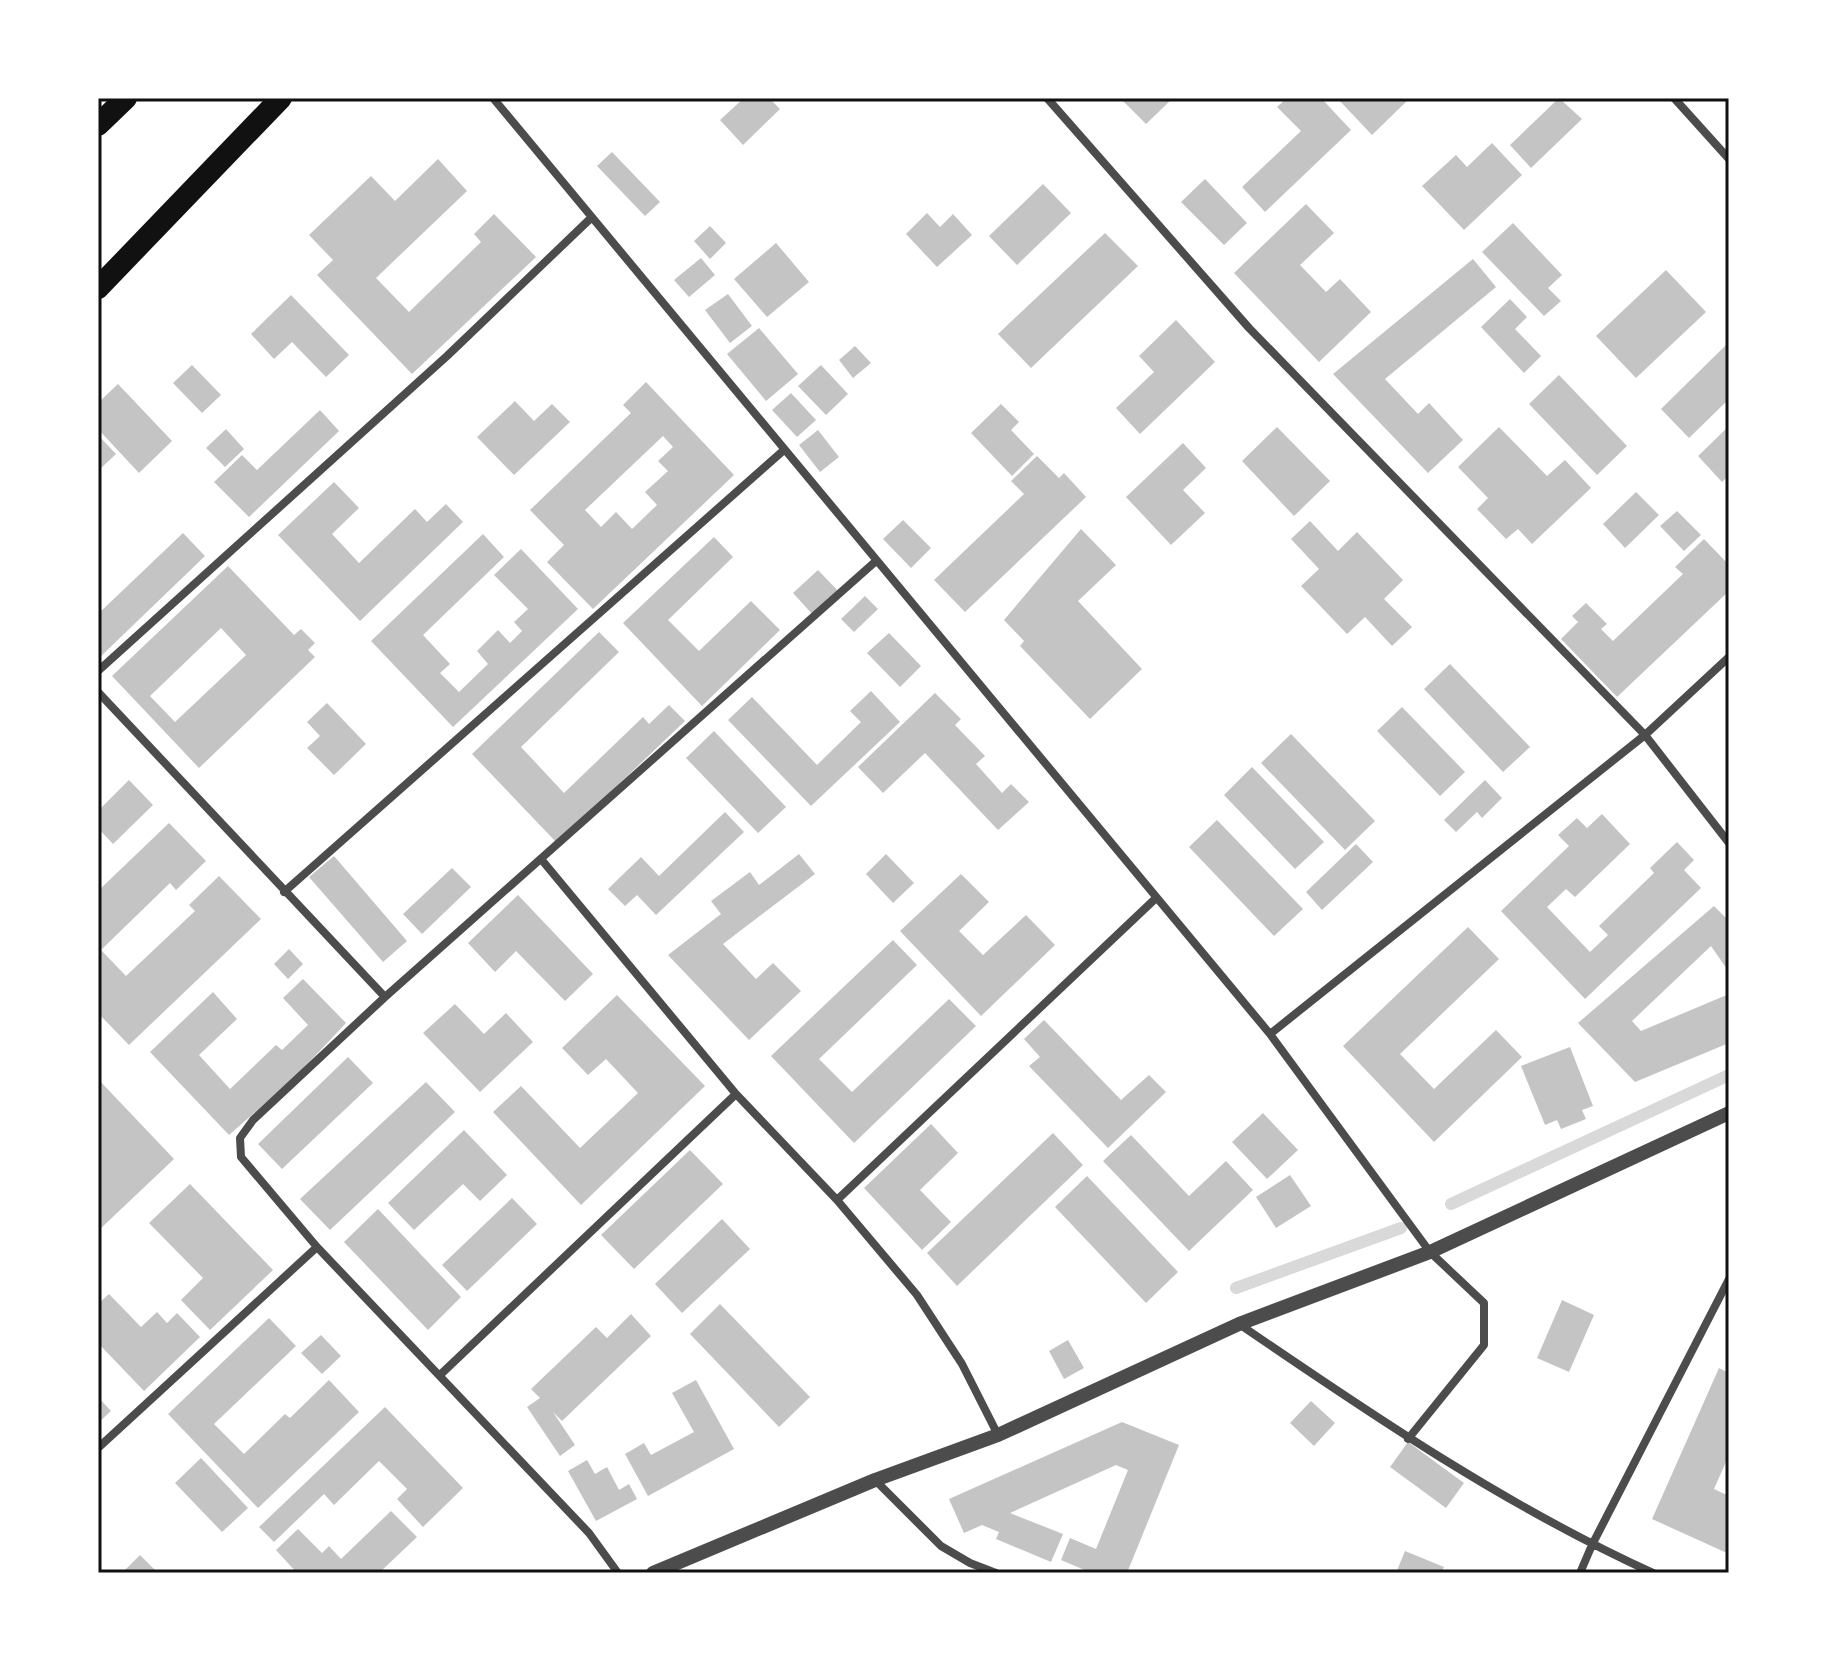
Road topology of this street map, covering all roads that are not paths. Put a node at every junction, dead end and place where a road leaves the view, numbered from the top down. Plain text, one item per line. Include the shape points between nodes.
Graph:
1 (126, 98) edge
2 (281, 98) edge
3 (493, 98) edge
4 (1047, 98) edge
5 (1674, 98) edge
6 (98, 125) edge
7 (1729, 159) edge
8 (591, 218) junction
9 (98, 288) edge
10 (784, 450) junction
11 (876, 561) junction
12 (1729, 657) edge
13 (98, 671) edge
14 (98, 692) edge
15 (1645, 735) junction
16 (1729, 843) edge
17 (541, 859) junction
18 (284, 892) junction
19 (1155, 899) junction
20 (385, 997) junction
21 (1270, 1034) junction
22 (736, 1094) junction
23 (1729, 1113) edge
24 (837, 1200) junction
25 (317, 1247) junction
26 (1430, 1252) junction
27 (1729, 1279) edge
28 (1239, 1324) junction
29 (440, 1375) junction
30 (998, 1435) junction
31 (1408, 1439) junction
32 (98, 1448) edge
33 (875, 1480) junction
34 (1592, 1545) junction
35 (618, 1573) edge
36 (653, 1573) edge
37 (996, 1573) edge
38 (1580, 1573) edge
39 (1653, 1573) edge

1 - 6 highway
2 - 9 highway
3 - 8 street
4 - 15 street via 1249,328
5 - 7 street
8 - 10 street
8 - 13 street via 447,356
10 - 11 street
10 - 18 street
11 - 17 street
11 - 19 street
12 - 15 street
14 - 18 street
15 - 16 street
15 - 21 street
17 - 20 street
17 - 22 street
18 - 20 street
19 - 21 street
19 - 24 street
20 - 25 street via 240,1138 241,1157
21 - 26 street
22 - 24 street
22 - 29 street
23 - 26 street
24 - 30 street via 917,1295 962,1364
25 - 29 street
25 - 32 street
26 - 28 street
26 - 31 street via 1484,1303 1484,1345
27 - 34 street
28 - 30 street
28 - 31 street
29 - 35 street via 589,1533
30 - 33 street
31 - 34 street
33 - 36 street
33 - 37 street via 941,1546
34 - 38 street
34 - 39 street

